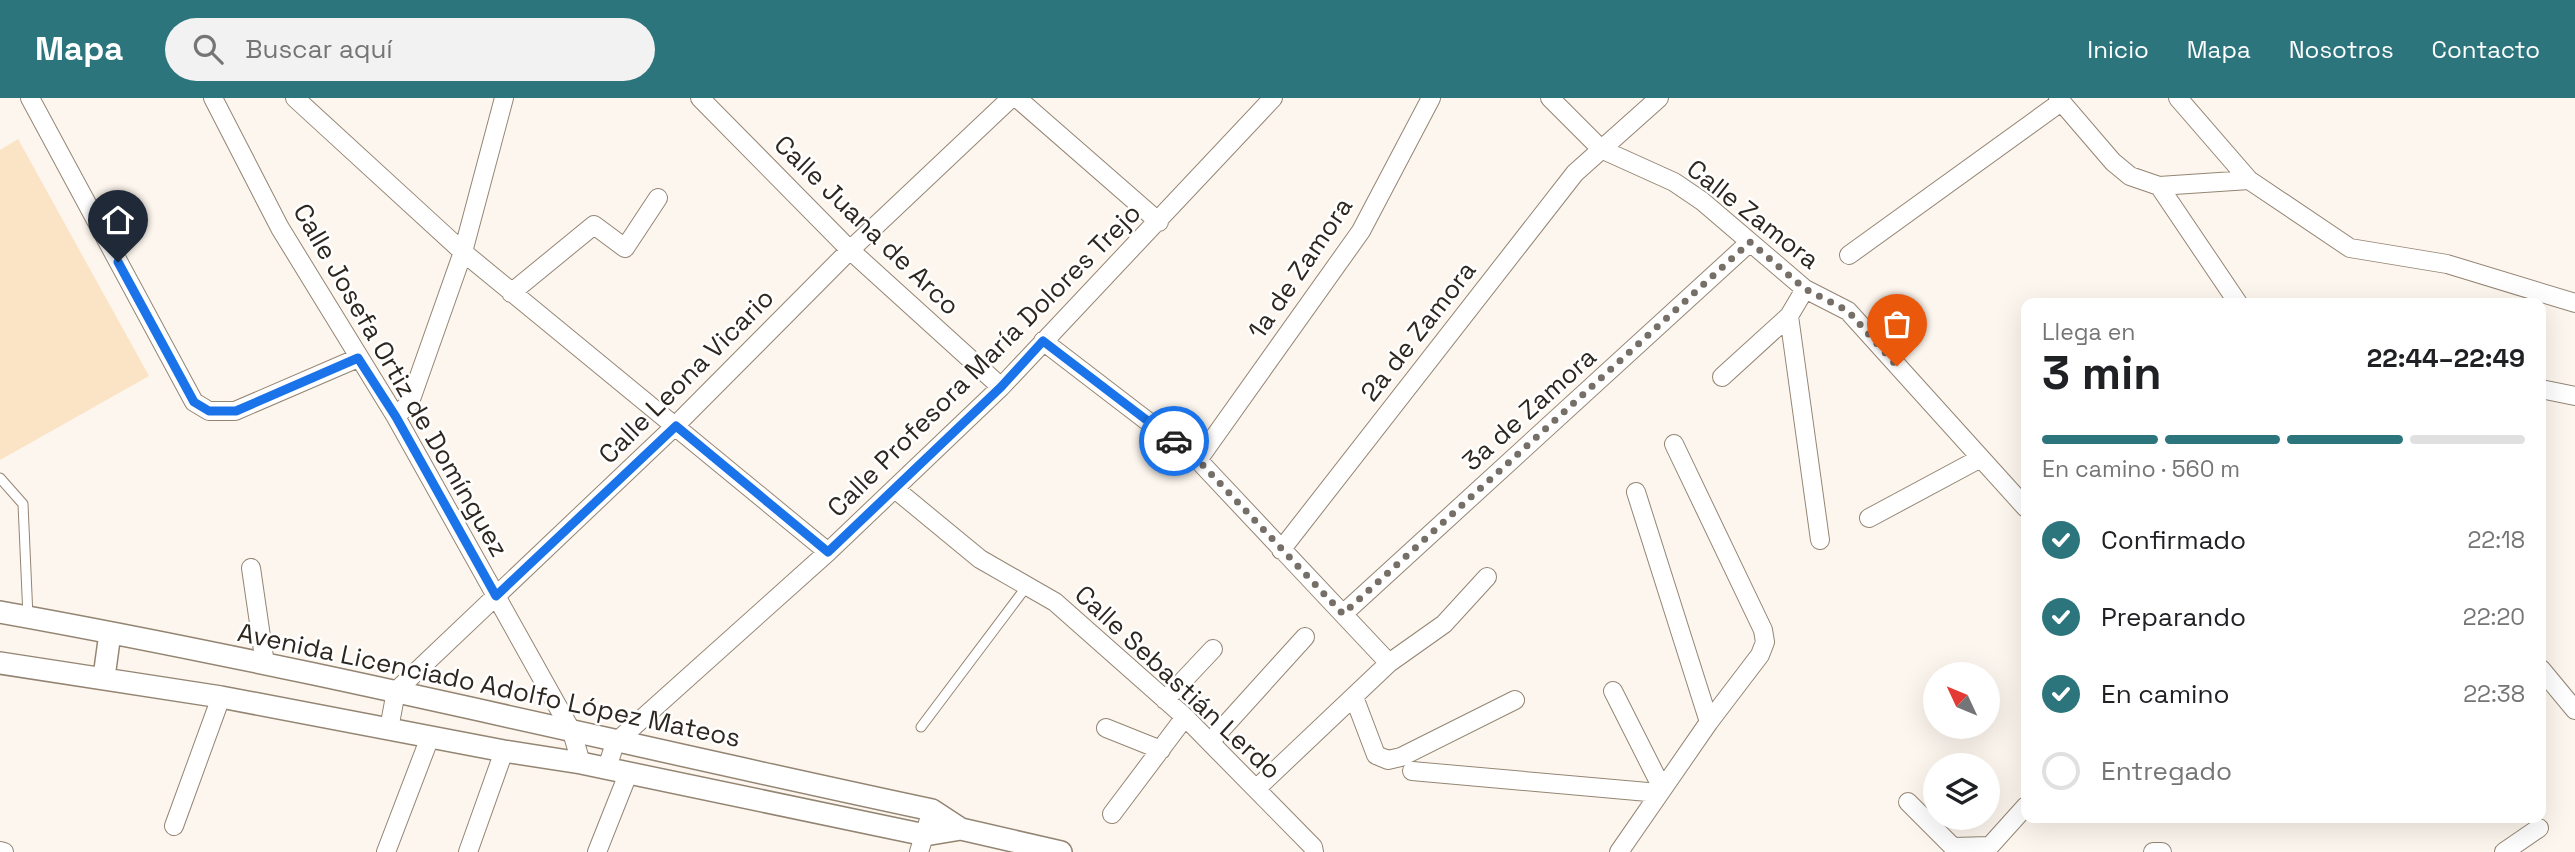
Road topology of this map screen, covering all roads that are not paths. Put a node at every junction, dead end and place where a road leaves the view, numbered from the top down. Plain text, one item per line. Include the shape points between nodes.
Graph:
1 (30, 98) edge
2 (213, 98) edge
3 (295, 98) edge
4 (504, 98) edge
5 (700, 98) edge
6 (1011, 98) edge
7 (1017, 98) edge
8 (1273, 98) edge
9 (1431, 98) edge
10 (1550, 98) edge
11 (1659, 98) edge
12 (2178, 98) edge
13 (2059, 100) edge
14 (1601, 149) junction
15 (2249, 180) junction
16 (2159, 186) junction
17 (657, 198) dead end
18 (1160, 222) junction
19 (1750, 242) junction
20 (850, 250) junction
21 (463, 252) junction
22 (1849, 255) dead end
23 (1805, 289) junction
24 (511, 293) junction
25 (2235, 298) edge
26 (2575, 303) edge
27 (1789, 316) junction
28 (1043, 341) junction
29 (358, 358) junction
30 (1722, 377) dead end
31 (1001, 387) junction
32 (2546, 390) edge
33 (2575, 397) edge
34 (396, 417) junction
35 (676, 426) junction
36 (1674, 444) dead end
37 (1979, 459) junction
38 (1198, 460) junction
39 (0, 478) edge
40 (895, 489) junction
41 (1636, 492) dead end
42 (2021, 503) edge
43 (1869, 518) dead end
44 (1820, 540) dead end
45 (1281, 550) junction
46 (828, 552) junction
47 (251, 568) dead end
48 (1487, 577) dead end
49 (1027, 586) junction
50 (496, 596) junction
51 (0, 612) edge
52 (1343, 614) junction
53 (28, 617) junction
54 (110, 633) junction
55 (1305, 637) dead end
56 (1213, 649) dead end
57 (0, 663) edge
58 (1389, 663) junction
59 (265, 664) junction
60 (2546, 675) edge
61 (104, 677) junction
62 (396, 691) junction
63 (1613, 691) dead end
64 (221, 696) junction
65 (1354, 697) junction
66 (1165, 699) junction
67 (1515, 700) dead end
68 (2575, 710) edge
69 (1185, 717) junction
70 (1709, 722) junction
71 (921, 727) dead end
72 (1106, 728) dead end
73 (389, 729) junction
74 (572, 732) junction
75 (430, 737) junction
76 (1210, 742) junction
77 (615, 743) junction
78 (1161, 750) junction
79 (503, 751) junction
80 (581, 763) junction
81 (607, 768) junction
82 (1412, 771) dead end
83 (628, 774) junction
84 (1256, 789) junction
85 (1661, 790) junction
86 (1908, 802) dead end
87 (932, 810) junction
88 (2021, 813) edge
89 (1112, 814) dead end
90 (174, 826) dead end
91 (2539, 828) dead end
92 (961, 829) junction
93 (922, 844) edge
94 (1994, 849) edge
95 (386, 852) edge
96 (468, 852) edge
97 (597, 852) edge
98 (1061, 852) edge
99 (1314, 852) edge
100 (1619, 852) edge
101 (2153, 852) edge
102 (2162, 852) edge
103 (2504, 852) edge

1 - 29 street via 194,402 209,411 236,411
2 - 29 street, Calle Josefa Ortiz de Domínguez via 281,228
3 - 21 street
4 - 21 street
5 - 20 street, Calle Juana de Arco
6 - 20 street, Calle Leona Vicario
7 - 18 street
8 - 18 street, Calle Profesora María Dolores Trejo
9 - 38 street, 1a de Zamora via 1361,231
10 - 14 street, Calle Zamora
11 - 14 street, 2a de Zamora
12 - 15 street
13 - 16 street via 2113,162 2130,176
13 - 22 street
14 - 19 street, Calle Zamora via 1674,182
14 - 45 street, 2a de Zamora via 1575,173
15 - 16 street
15 - 26 street via 2350,248 2447,264
16 - 25 street
17 - 24 street via 625,248 594,225
18 - 28 street, Calle Profesora María Dolores Trejo
19 - 23 street, Calle Zamora
19 - 52 street, 3a de Zamora
20 - 31 street, Calle Juana de Arco
20 - 35 street, Calle Leona Vicario
21 - 24 street
21 - 34 street via 410,402
23 - 27 street
23 - 37 street, Calle Zamora via 1848,311
24 - 35 street
27 - 30 street
27 - 44 street
28 - 31 street, Calle Profesora María Dolores Trejo
28 - 38 street
29 - 34 street, Calle Josefa Ortiz de Domínguez
31 - 40 street, Calle Profesora María Dolores Trejo
32 - 33 street
34 - 50 street, Calle Josefa Ortiz de Domínguez
35 - 46 street
35 - 50 street, Calle Leona Vicario
36 - 70 street via 1763,629 1765,642
37 - 42 street, Calle Zamora
37 - 43 street
38 - 45 street
39 - 53 lane via 23,504
40 - 46 street, Calle Profesora María Dolores Trejo
40 - 49 street, Calle Sebastián Lerdo via 979,559
41 - 70 street
45 - 52 street
46 - 77 street, Calle Profesora María Dolores Trejo
47 - 59 street
48 - 58 street via 1444,624
49 - 66 street, Calle Sebastián Lerdo via 1055,602
49 - 71 lane
50 - 62 street, Calle Leona Vicario
50 - 74 street, Calle Josefa Ortiz de Domínguez
51 - 53 street, Avenida Licenciado Adolfo López Mateos
52 - 58 street
53 - 54 street, Avenida Licenciado Adolfo López Mateos
54 - 59 street, Avenida Licenciado Adolfo López Mateos
54 - 61 street
55 - 76 street
56 - 66 street
57 - 61 street, Avenida Licenciado Adolfo López Mateos
58 - 65 street
59 - 62 street, Avenida Licenciado Adolfo López Mateos
60 - 68 street
61 - 64 street, Avenida Licenciado Adolfo López Mateos
62 - 73 street
62 - 74 street, Avenida Licenciado Adolfo López Mateos
63 - 85 street
64 - 73 street, Avenida Licenciado Adolfo López Mateos
64 - 90 street
65 - 67 street via 1377,755 1388,760
65 - 84 street
66 - 69 street, Calle Sebastián Lerdo
69 - 76 street, Calle Sebastián Lerdo
69 - 78 street
70 - 85 street
72 - 78 street
73 - 75 street, Avenida Licenciado Adolfo López Mateos
74 - 77 street, Avenida Licenciado Adolfo López Mateos
74 - 80 street, Calle Josefa Ortiz de Domínguez
75 - 79 street, Avenida Licenciado Adolfo López Mateos
75 - 95 street
76 - 84 street, Calle Sebastián Lerdo
77 - 81 street
77 - 87 street, Avenida Licenciado Adolfo López Mateos
78 - 89 street
79 - 80 street, Avenida Licenciado Adolfo López Mateos
79 - 96 street
80 - 81 street, Avenida Licenciado Adolfo López Mateos
81 - 83 street, Avenida Licenciado Adolfo López Mateos
82 - 85 street
83 - 93 street, Avenida Licenciado Adolfo López Mateos
83 - 97 street
84 - 99 street, Calle Sebastián Lerdo
85 - 100 street
86 - 94 street via 1953,847
87 - 92 street, Avenida Licenciado Adolfo López Mateos
87 - 93 street
88 - 94 street
91 - 103 street
92 - 93 street, Avenida Licenciado Adolfo López Mateos
92 - 98 street, Avenida Licenciado Adolfo López Mateos
101 - 102 street

